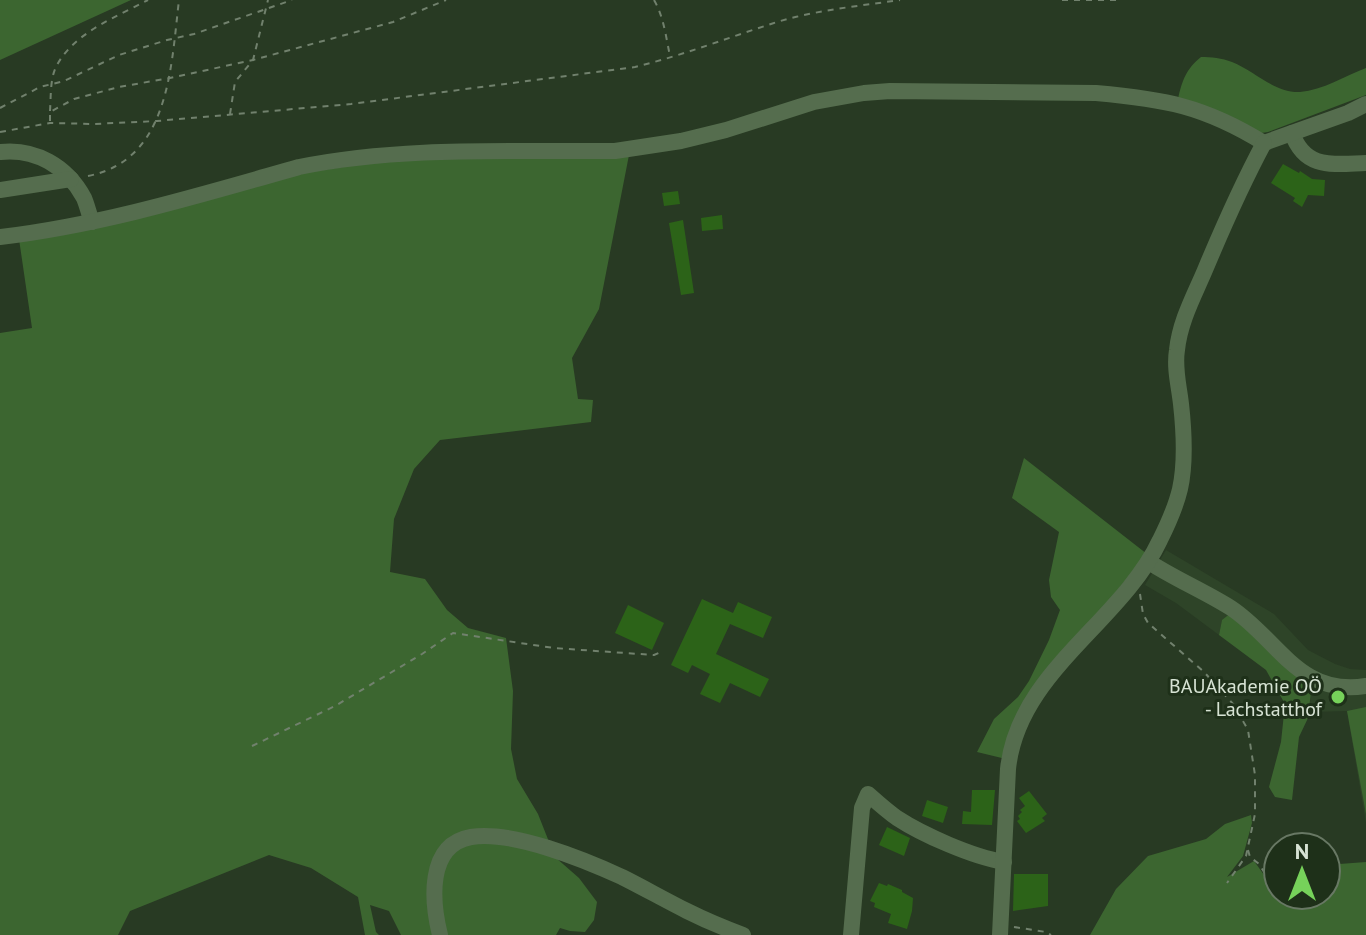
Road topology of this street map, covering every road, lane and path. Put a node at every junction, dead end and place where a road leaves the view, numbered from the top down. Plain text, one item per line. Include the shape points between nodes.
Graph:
1 (148, 0) edge
2 (179, 0) edge
3 (268, 0) edge
4 (292, 0) edge
5 (446, 0) edge
6 (654, 0) edge
7 (900, 0) edge
8 (1062, 0) edge
9 (1117, 0) edge
10 (264, 11) junction
11 (174, 38) junction
12 (670, 59) junction
13 (253, 60) junction
14 (170, 78) junction
15 (52, 84) junction
16 (1366, 104) edge
17 (0, 108) edge
18 (50, 112) junction
19 (230, 115) junction
20 (157, 121) junction
21 (50, 123) junction
22 (0, 132) edge
23 (1292, 133) junction
24 (1264, 143) junction
25 (0, 152) edge
26 (1366, 163) edge
27 (71, 179) junction
28 (0, 190) edge
29 (92, 222) junction
30 (0, 237) edge
31 (1149, 562) junction
32 (1137, 577) junction
33 (661, 652) dead end
34 (1366, 686) edge
35 (252, 746) dead end
36 (1247, 849) junction
37 (1004, 862) junction
38 (1262, 869) edge
39 (1227, 883) dead end
40 (1008, 931) edge
41 (440, 935) edge
42 (743, 935) edge
43 (851, 935) edge
44 (1051, 935) edge

1 - 15 path via 84,35 55,69
2 - 11 path
3 - 10 path
4 - 10 path
5 - 13 path via 393,22
6 - 12 path
7 - 12 path via 779,21
8 - 9 path
10 - 11 path
10 - 13 path
11 - 14 path
11 - 15 path
12 - 19 path via 566,77
13 - 14 path
13 - 19 path via 235,82
14 - 18 path via 74,99
14 - 20 path
15 - 17 path
15 - 18 path
16 - 23 street
18 - 21 path
19 - 20 path
20 - 21 path
20 - 27 path via 141,146 120,164
21 - 22 path
23 - 24 street
23 - 26 street via 1313,161
24 - 29 street via 1200,111 1128,96 890,91 814,102 646,148 403,153 329,161
24 - 31 street via 1181,328 1176,355 1183,435 1180,488
25 - 27 street via 42,157
27 - 28 street
27 - 29 street
29 - 30 street
31 - 32 street
31 - 34 street via 1231,608 1287,661 1318,682
32 - 36 path via 1148,623 1204,672 1248,730 1255,814
32 - 37 street via 1053,674 1017,729 1009,756
33 - 35 path via 554,648 453,633 335,706
36 - 38 path
36 - 39 path
37 - 40 street
37 - 43 street via 916,829 868,794 862,808
40 - 44 path
41 - 42 street via 434,902 439,863 458,842 488,837 553,850 594,865

